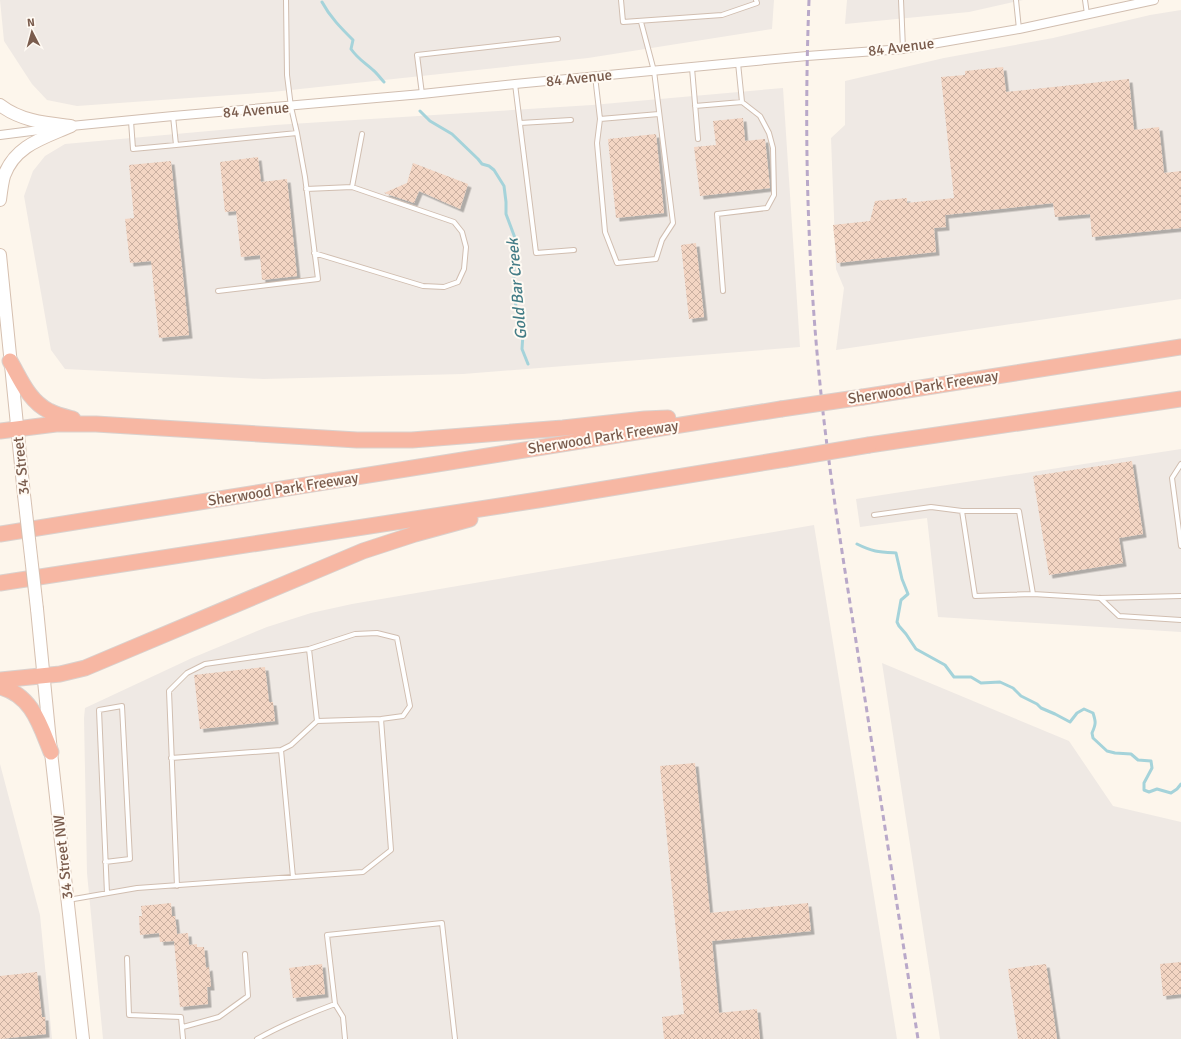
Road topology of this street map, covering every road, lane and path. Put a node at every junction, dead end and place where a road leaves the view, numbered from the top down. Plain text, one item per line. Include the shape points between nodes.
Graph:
1 (286, 0) edge
2 (620, 0) edge
3 (756, 0) edge
4 (901, 0) edge
5 (1016, 0) edge
6 (1085, 0) edge
7 (1154, 0) edge
8 (1087, 14) junction
9 (641, 22) junction
10 (1019, 29) junction
11 (558, 39) dead end
12 (903, 49) junction
13 (738, 63) junction
14 (692, 68) junction
15 (654, 71) junction
16 (595, 76) junction
17 (515, 84) junction
18 (422, 94) junction
19 (742, 102) junction
20 (0, 105) edge
21 (695, 106) junction
22 (291, 107) junction
23 (659, 114) junction
24 (173, 116) junction
25 (600, 119) junction
26 (572, 120) dead end
27 (131, 121) junction
28 (520, 123) junction
29 (72, 126) junction
30 (297, 132) junction
31 (362, 134) dead end
32 (0, 135) edge
33 (698, 139) dead end
34 (176, 145) junction
35 (352, 188) junction
36 (306, 189) junction
37 (0, 200) edge
38 (574, 250) dead end
39 (314, 253) junction
40 (0, 255) edge
41 (218, 290) dead end
42 (723, 291) dead end
43 (1181, 347) edge
44 (10, 361) junction
45 (1181, 399) edge
46 (741, 415) junction
47 (96, 424) junction
48 (18, 428) junction
49 (0, 431) edge
50 (1181, 464) edge
51 (538, 500) junction
52 (962, 511) junction
53 (874, 515) dead end
54 (0, 534) edge
55 (1181, 546) edge
56 (0, 583) edge
57 (1033, 594) junction
58 (1181, 596) edge
59 (1100, 598) junction
60 (1181, 620) edge
61 (309, 649) junction
62 (44, 676) junction
63 (0, 680) edge
64 (0, 687) edge
65 (381, 719) junction
66 (317, 721) junction
67 (281, 750) junction
68 (51, 752) junction
69 (171, 758) junction
70 (105, 862) junction
71 (293, 877) junction
72 (177, 886) junction
73 (107, 893) junction
74 (68, 900) junction
75 (245, 954) dead end
76 (127, 958) dead end
77 (335, 1004) junction
78 (182, 1027) junction
79 (84, 1039) edge
80 (183, 1039) edge
81 (258, 1039) edge
82 (345, 1039) edge
83 (455, 1039) edge

1 - 22 lane via 287,75
2 - 9 lane via 624,22
3 - 9 lane via 757,3 722,15
4 - 12 lane
5 - 10 lane
6 - 8 lane
7 - 8 street, 84 Avenue
8 - 10 street, 84 Avenue
9 - 15 lane
10 - 12 street, 84 Avenue
11 - 18 lane via 417,55
12 - 13 street, 84 Avenue
13 - 14 street, 84 Avenue
13 - 19 lane
14 - 15 street, 84 Avenue
14 - 21 lane
15 - 16 street, 84 Avenue
15 - 23 lane
16 - 17 street, 84 Avenue
16 - 25 lane
17 - 18 street, 84 Avenue
17 - 28 lane
18 - 22 street, 84 Avenue
19 - 21 lane
19 - 42 lane via 760,116 769,132 773,148 774,195 767,208 717,214
20 - 29 main road via 30,120
21 - 33 lane
22 - 24 street, 84 Avenue
22 - 30 lane
23 - 25 lane
23 - 25 lane via 673,223 662,240 656,259 616,263 605,232 597,143
24 - 27 street, 84 Avenue
24 - 34 lane
26 - 28 lane
27 - 29 street, 84 Avenue
27 - 34 lane via 133,149
28 - 38 lane via 536,253
29 - 32 street, 84 Avenue
29 - 37 main road via 28,145 18,154 4,177
30 - 34 lane
30 - 36 lane
31 - 35 lane
35 - 36 lane
35 - 39 lane via 454,222 462,232 466,247 464,269 458,282 444,287 423,286
36 - 39 lane
39 - 41 lane via 318,279
40 - 44 main road, 34 Street
43 - 46 highway, Sherwood Park Freeway, bridge
44 - 47 highway via 27,391 41,406 60,416
44 - 48 main road, 34 Street
45 - 51 highway, bridge via 869,445
46 - 47 highway via 645,420 412,440 357,440
46 - 54 highway, Sherwood Park Freeway
47 - 48 highway via 56,424
48 - 49 highway
48 - 62 main road, 34 Street, bridge
50 - 55 lane via 1172,478
51 - 56 highway
51 - 62 highway via 421,532 363,551 85,668
52 - 53 lane via 931,507
52 - 57 lane via 1019,511
52 - 57 lane via 975,596
57 - 59 lane
58 - 59 lane
59 - 60 lane via 1119,616
61 - 65 lane via 355,634 377,632 397,638 410,706 403,716
61 - 66 lane
61 - 69 lane via 205,664 187,673 169,690
62 - 63 highway
62 - 68 main road, 34 Street NW
64 - 68 highway via 16,693 34,711
65 - 66 lane
65 - 71 lane via 391,850 363,872
66 - 67 lane via 291,745
67 - 69 lane
67 - 71 lane
68 - 74 main road, 34 Street NW
69 - 72 lane
70 - 70 lane via 98,710 122,706 130,859
70 - 73 lane
71 - 72 lane
72 - 73 lane
73 - 74 lane
74 - 79 main road, 34 Street NW
75 - 78 lane via 248,996 219,1017
76 - 78 lane via 129,1015 182,1017
77 - 81 lane via 298,1018
77 - 82 lane via 344,1017
77 - 83 lane via 327,935 442,923
78 - 80 lane

